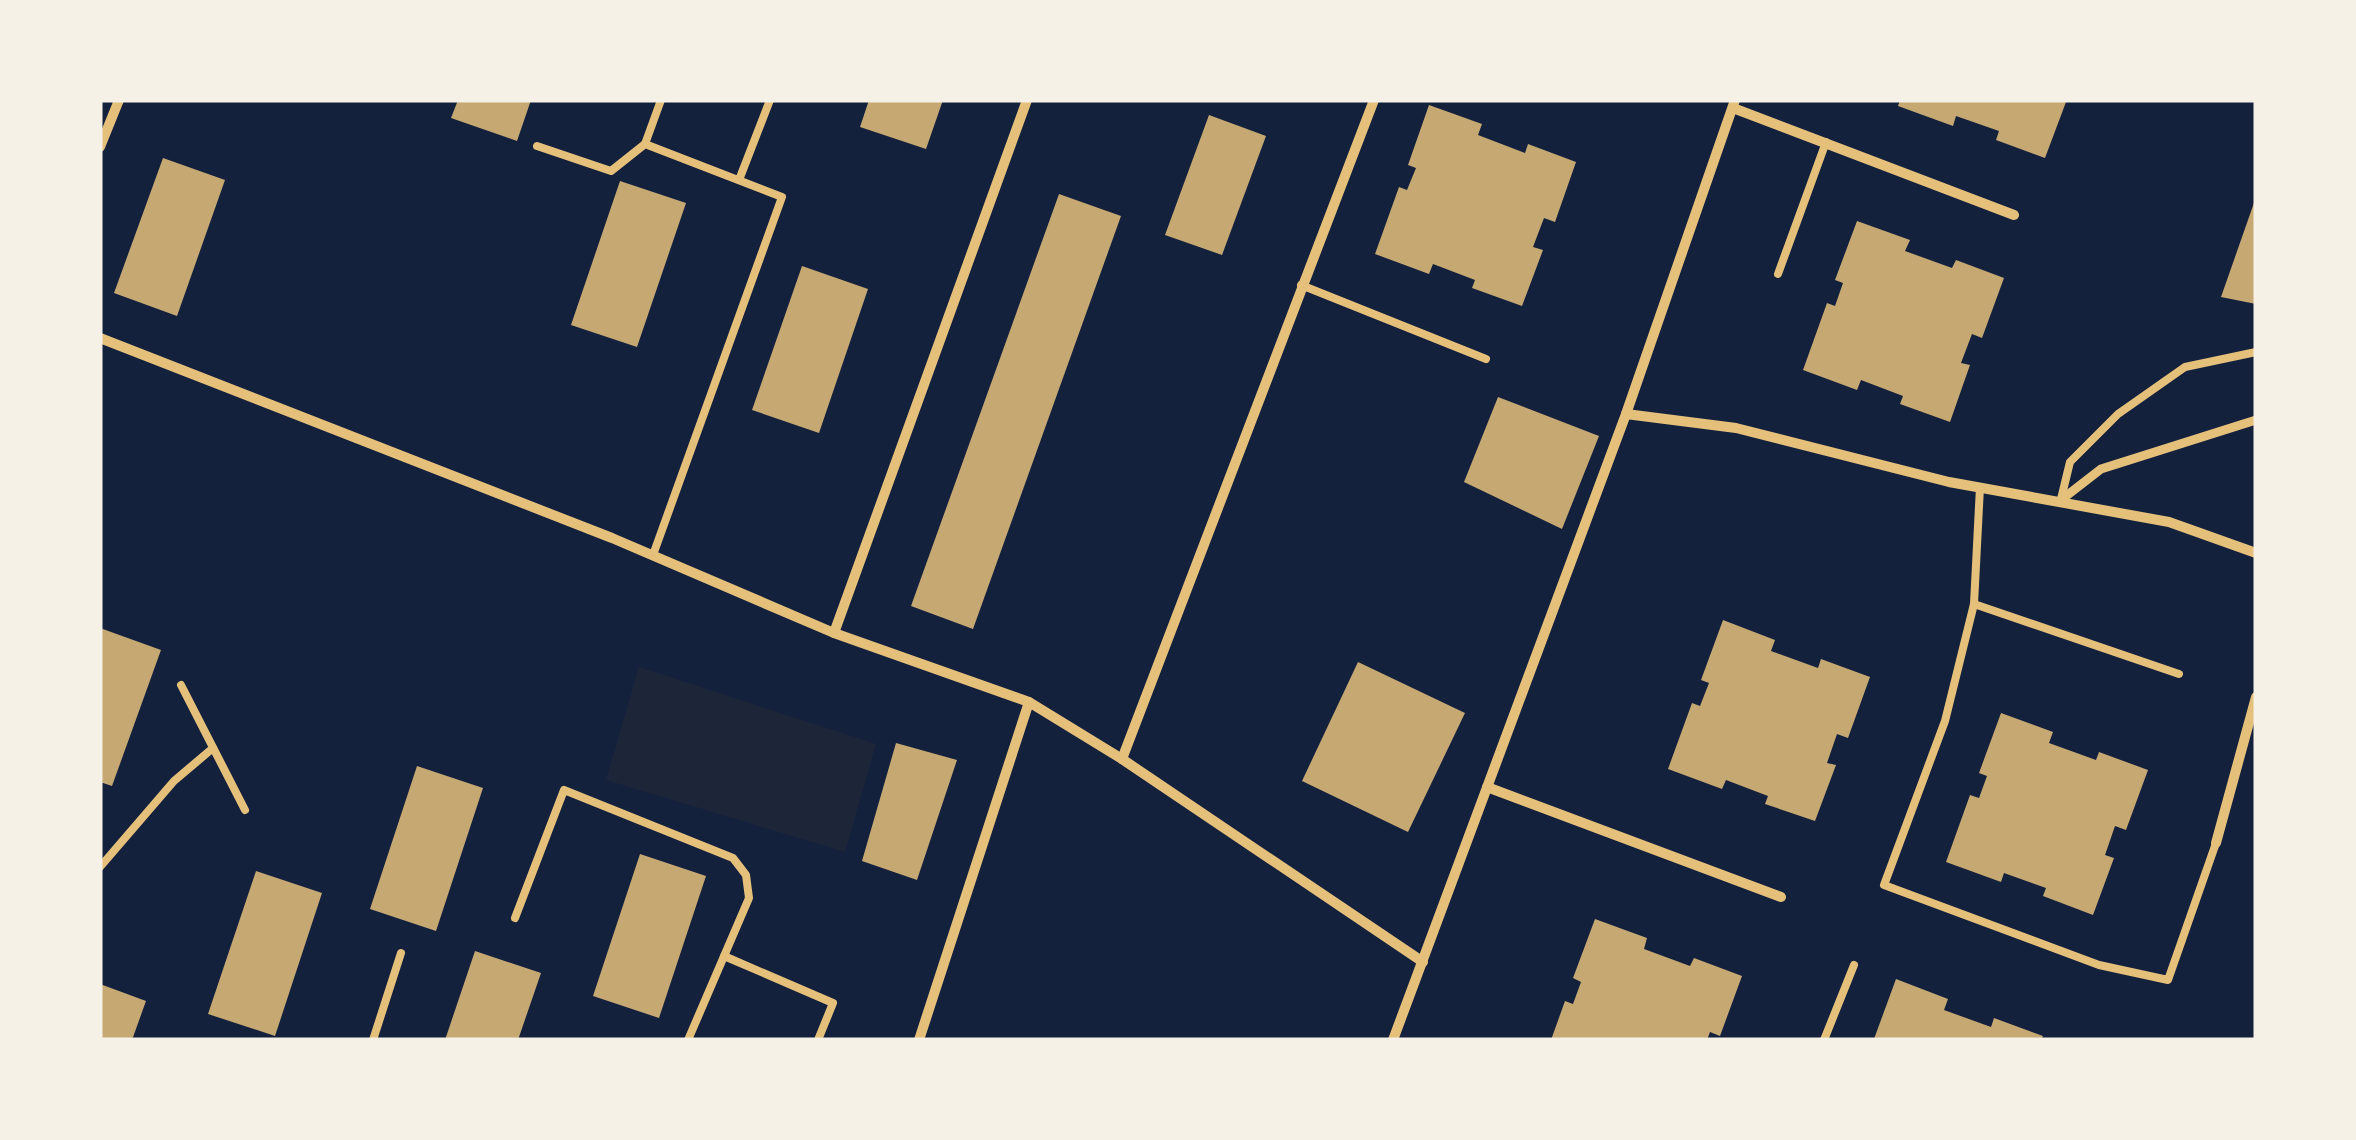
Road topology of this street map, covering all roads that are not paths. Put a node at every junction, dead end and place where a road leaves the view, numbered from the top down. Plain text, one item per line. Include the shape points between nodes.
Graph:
1 (119, 100) edge
2 (661, 100) edge
3 (770, 100) edge
4 (1027, 100) edge
5 (1374, 100) edge
6 (1734, 104) edge
7 (1826, 142) junction
8 (646, 144) junction
9 (536, 146) dead end
10 (100, 147) edge
11 (739, 180) junction
12 (2014, 215) dead end
13 (1778, 274) dead end
14 (1301, 285) junction
15 (100, 338) edge
16 (2256, 352) edge
17 (1486, 359) dead end
18 (1626, 414) junction
19 (2256, 420) edge
20 (1980, 487) junction
21 (2060, 500) junction
22 (2256, 553) edge
23 (653, 555) junction
24 (1974, 604) junction
25 (834, 633) junction
26 (2178, 674) dead end
27 (182, 685) dead end
28 (2256, 697) edge
29 (1029, 702) junction
30 (213, 748) junction
31 (1122, 759) junction
32 (1487, 787) junction
33 (246, 810) dead end
34 (2216, 843) joint
35 (100, 866) edge
36 (1781, 897) dead end
37 (515, 918) dead end
38 (401, 953) dead end
39 (724, 956) junction
40 (1423, 962) junction
41 (1854, 965) dead end
42 (372, 1040) edge
43 (688, 1040) edge
44 (818, 1040) edge
45 (919, 1040) edge
46 (1393, 1040) edge
47 (1824, 1040) edge

1 - 10 street
2 - 8 lane
3 - 11 lane
4 - 25 street
5 - 14 street
6 - 7 street
6 - 18 street
7 - 12 street
7 - 13 lane
8 - 9 lane via 611,171
8 - 11 lane
11 - 23 lane via 782,197
14 - 17 lane
14 - 31 street
15 - 23 street
16 - 21 lane via 2185,367 2118,414 2070,462
18 - 20 street via 1736,428
18 - 32 street
19 - 21 street via 2101,469
20 - 21 street
20 - 24 lane
21 - 22 street via 2169,522
23 - 25 street
24 - 26 lane
24 - 34 lane via 1945,721 1884,885 2099,966 2168,980
25 - 29 street
27 - 30 lane
28 - 34 street
29 - 31 street
29 - 45 street
30 - 33 lane
30 - 35 lane
31 - 40 street
32 - 36 street
32 - 40 street
37 - 39 lane via 564,790 724,853 741,866 749,898
38 - 42 lane
39 - 43 lane
39 - 44 lane via 832,1003
40 - 46 street
41 - 47 lane

